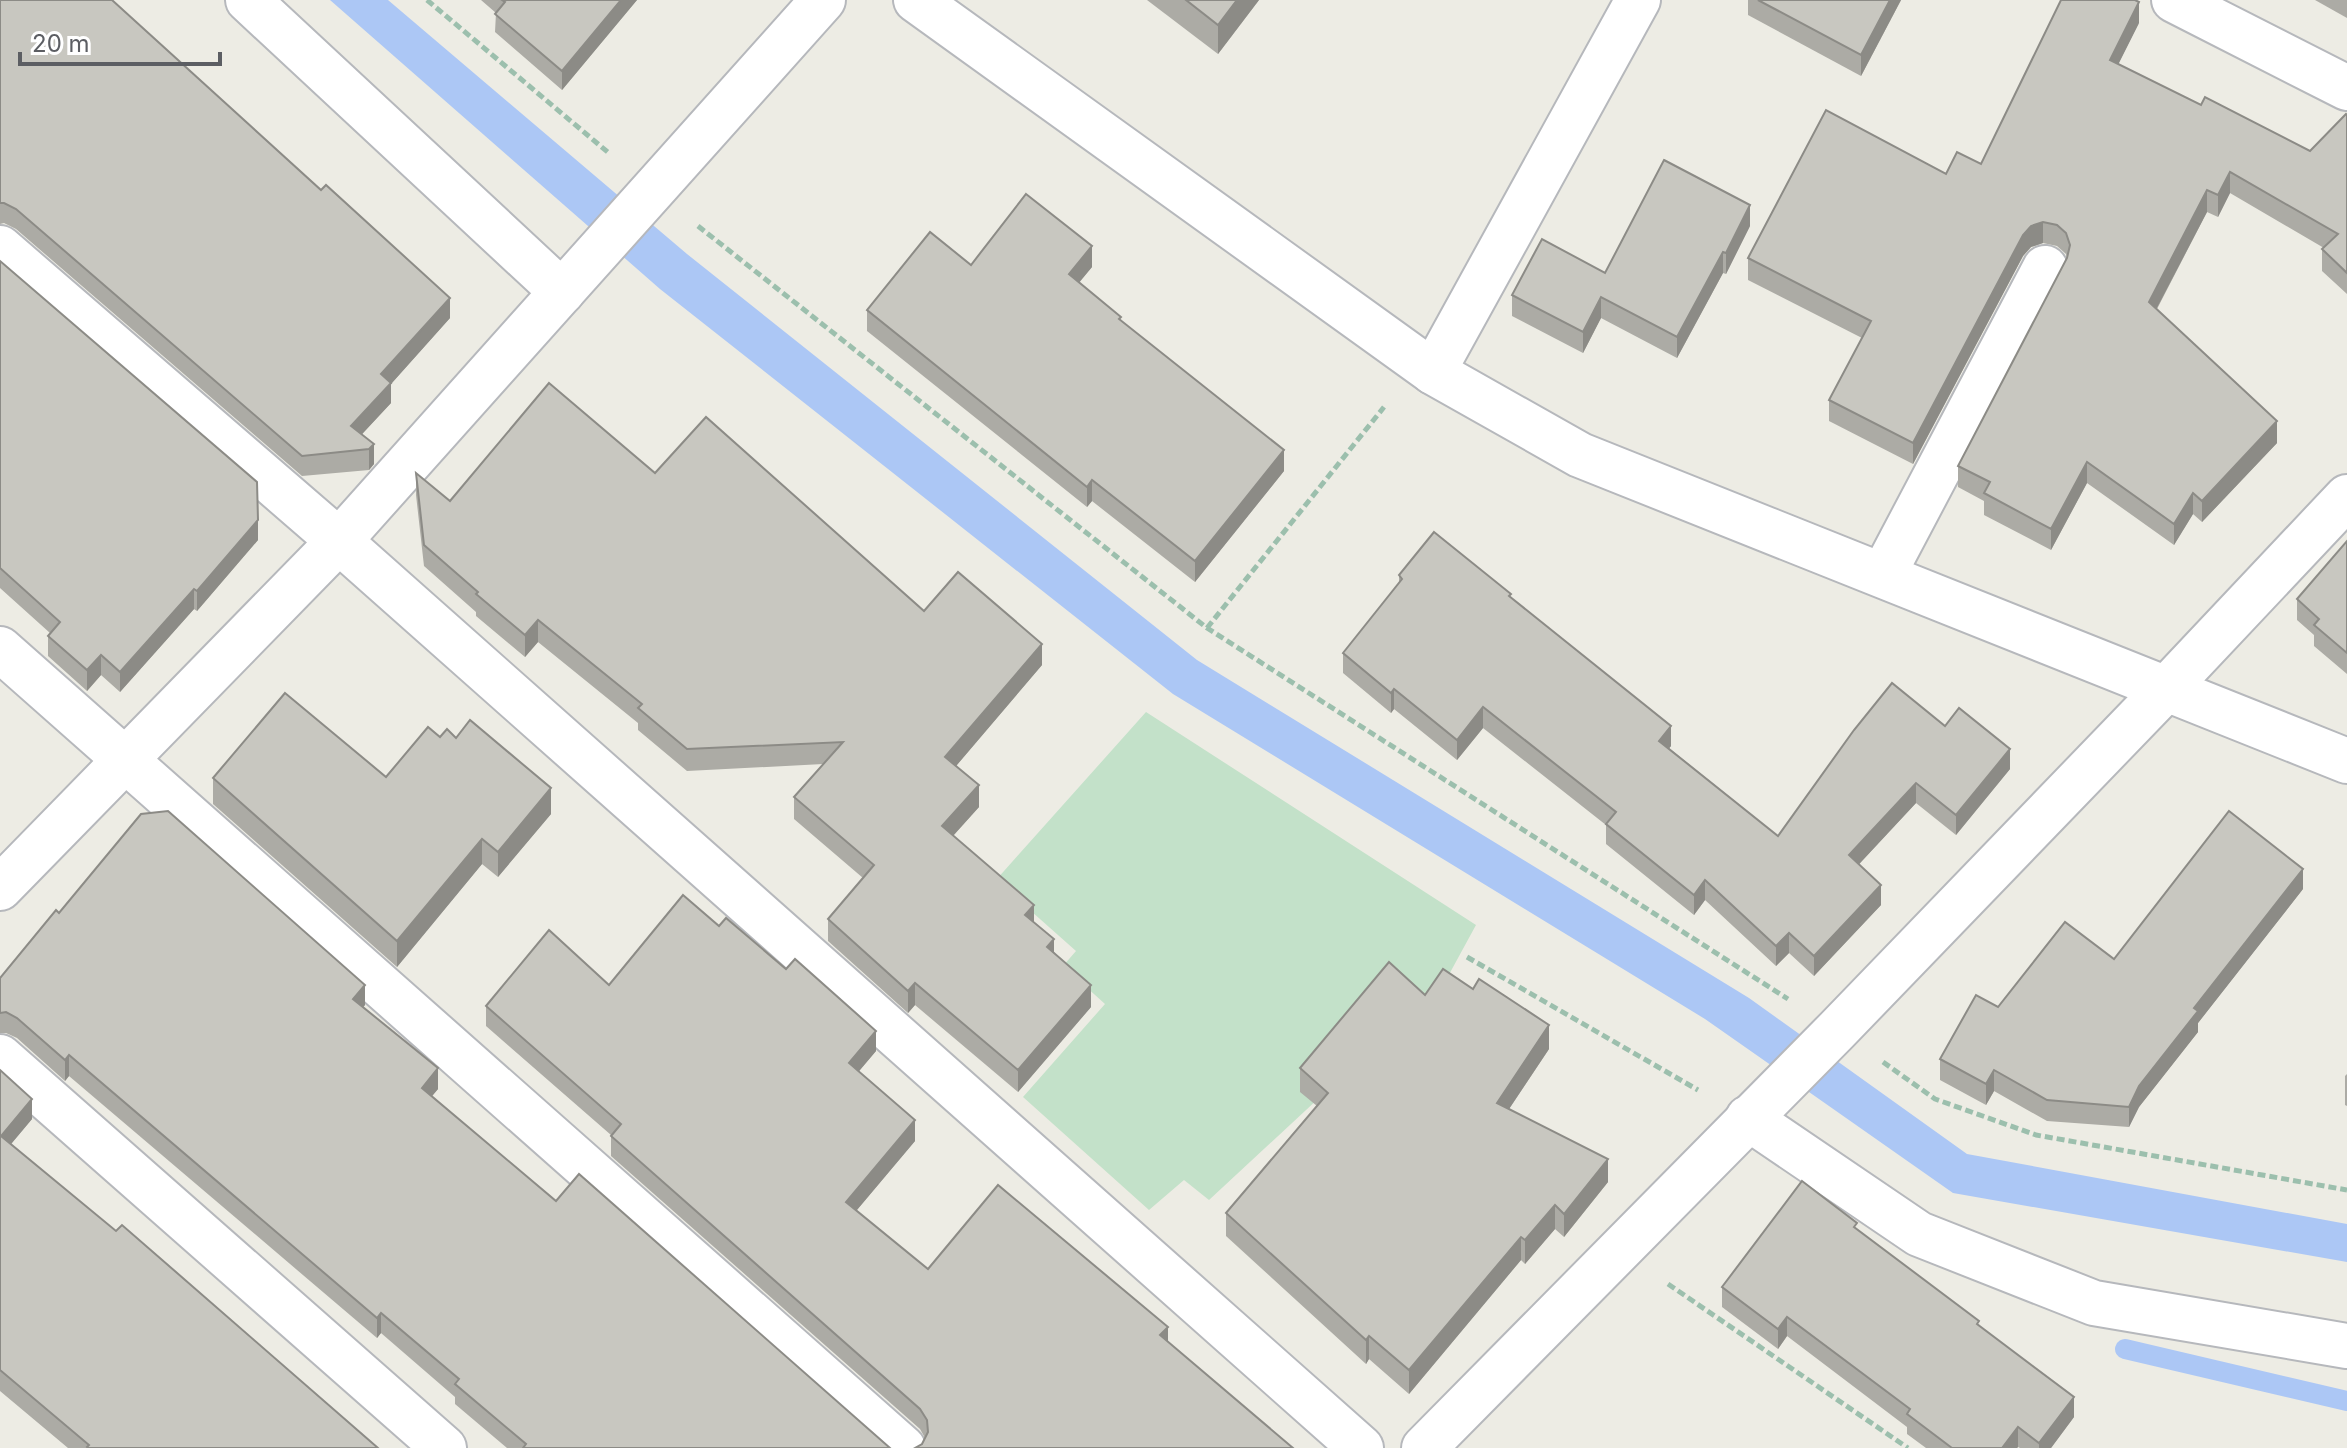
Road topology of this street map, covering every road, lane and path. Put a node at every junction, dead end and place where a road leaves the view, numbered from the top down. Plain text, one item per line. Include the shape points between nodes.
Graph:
1 (248, 0) edge
2 (427, 0) edge
3 (823, 0) edge
4 (916, 0) edge
5 (1638, 0) edge
6 (2174, 0) edge
7 (2347, 88) edge
8 (648, 195) junction
9 (0, 248) edge
10 (2045, 268) dead end
11 (574, 279) junction
12 (1427, 367) junction
13 (2347, 497) edge
14 (339, 541) junction
15 (1883, 575) junction
16 (1207, 628) junction
17 (0, 649) edge
18 (2167, 688) junction
19 (125, 760) junction
20 (2347, 761) edge
21 (0, 888) edge
22 (1467, 957) dead end
23 (1830, 1038) junction
24 (0, 1057) edge
25 (1758, 1109) junction
26 (2347, 1190) edge
27 (1618, 1249) junction
28 (2347, 1346) edge
29 (444, 1448) edge
30 (903, 1448) edge
31 (1361, 1448) edge
32 (1424, 1448) edge
33 (1908, 1448) edge

1 - 11 street
2 - 8 path
3 - 8 street
4 - 12 street
5 - 12 street
6 - 7 street
8 - 11 street
8 - 16 path
9 - 14 street
10 - 15 street
11 - 14 street
12 - 15 street via 1580,455
12 - 16 path
13 - 18 street
14 - 19 street
14 - 31 street
15 - 18 street
16 - 23 path
17 - 19 street
18 - 20 street
18 - 23 street
19 - 21 street
19 - 30 street
22 - 25 path
23 - 25 street
23 - 26 path via 1935,1099 2036,1135
24 - 29 street
25 - 27 street
25 - 28 street via 1919,1234 2094,1303
27 - 32 street
27 - 33 path

